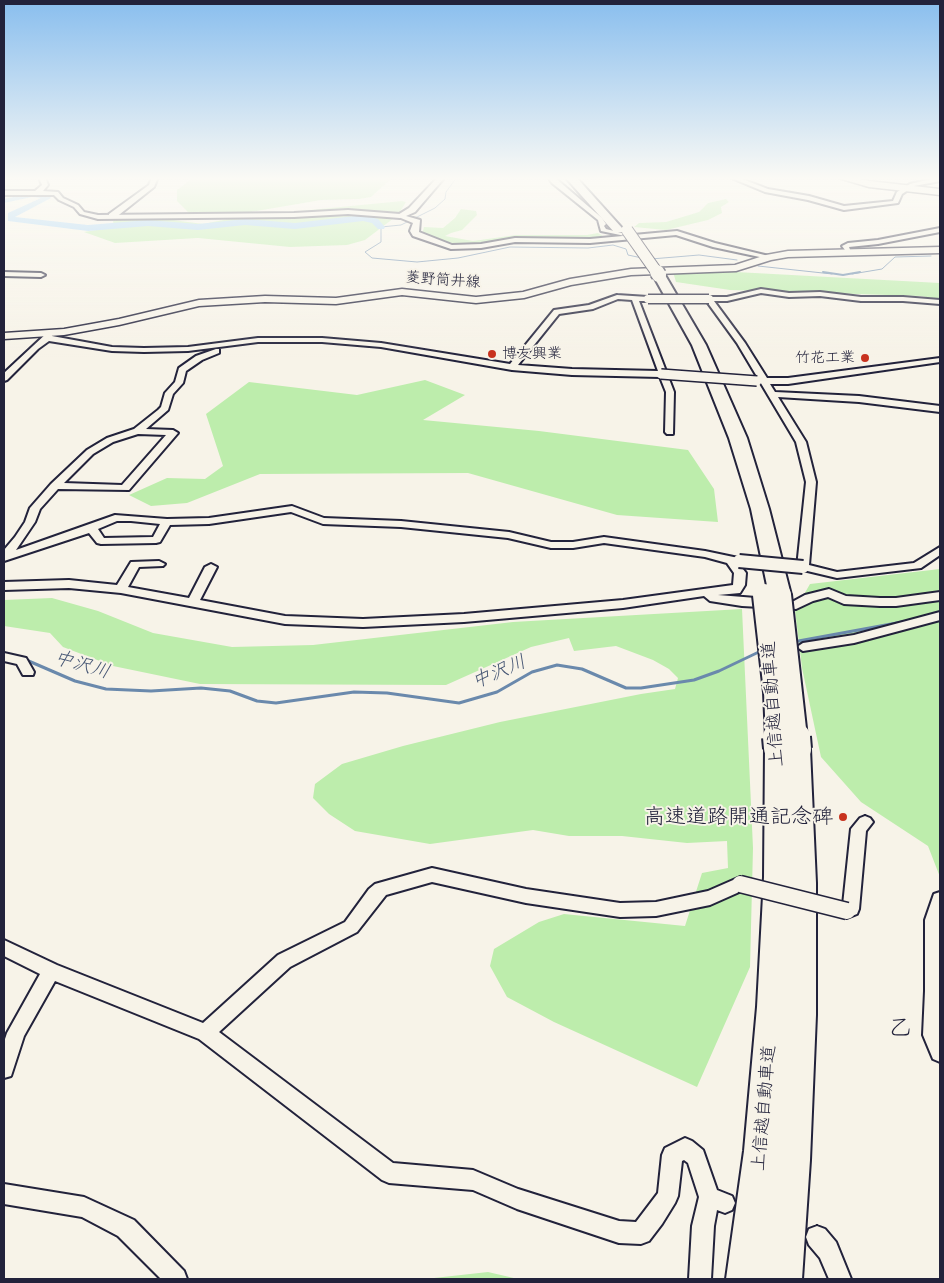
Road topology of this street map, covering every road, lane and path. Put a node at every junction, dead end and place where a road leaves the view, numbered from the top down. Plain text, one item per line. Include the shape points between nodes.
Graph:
1 (424, 237) edge
2 (606, 237) edge
3 (628, 237) edge
4 (691, 237) edge
5 (904, 237) edge
6 (940, 250) edge
7 (848, 252) junction
8 (769, 257) junction
9 (4, 274) edge
10 (41, 275) dead end
11 (635, 299) junction
12 (709, 299) junction
13 (940, 302) edge
14 (48, 336) junction
15 (6, 337) edge
16 (238, 341) junction
17 (940, 360) edge
18 (512, 367) junction
19 (661, 374) junction
20 (4, 378) edge
21 (760, 381) junction
22 (772, 394) junction
23 (940, 409) edge
24 (137, 430) junction
25 (670, 432) dead end
26 (55, 486) junction
27 (167, 522) junction
28 (92, 528) junction
29 (940, 550) edge
30 (704, 554) junction
31 (4, 558) edge
32 (159, 564) dead end
33 (211, 566) dead end
34 (803, 567) junction
35 (4, 586) edge
36 (121, 589) junction
37 (707, 592) junction
38 (940, 596) edge
39 (193, 602) junction
40 (940, 616) edge
41 (804, 647) dead end
42 (4, 657) edge
43 (28, 672) dead end
44 (788, 749) junction
45 (865, 822) dead end
46 (940, 899) edge
47 (4, 948) edge
48 (51, 971) junction
49 (937, 993) edge
50 (205, 1033) junction
51 (940, 1053) edge
52 (4, 1069) edge
53 (4, 1194) edge
54 (817, 1236) dead end
55 (176, 1279) edge
56 (700, 1279) edge
57 (746, 1279) edge
58 (782, 1279) edge
59 (840, 1279) edge

1 - 2 street via 451,247 516,240 590,241
3 - 44 highway, 上信越自動車道, bridge via 655,275 688,346 735,472 772,595
4 - 8 street
5 - 7 street via 848,245 845,246
6 - 7 main road, 菱野筒井線
7 - 8 main road, 菱野筒井線
8 - 14 main road, 菱野筒井線 via 736,268 631,272 570,282 524,295 476,300 402,292 336,301 264,299 199,303
9 - 10 street
11 - 12 street, bridge
11 - 18 street via 617,297 590,307 557,312
11 - 19 street
12 - 13 street via 727,299 761,291
12 - 21 street via 741,343
14 - 15 main road, 菱野筒井線
14 - 16 street via 105,348 144,350 188,349
14 - 20 street
16 - 18 street via 367,344
16 - 24 street via 235,346 199,358 182,370 179,383 169,393 165,408
17 - 21 street via 788,381
18 - 19 street
19 - 21 street, bridge
19 - 25 street via 670,392
21 - 22 street
22 - 23 street via 859,399
22 - 34 street via 801,442 810,482
24 - 26 street via 90,452
24 - 26 street via 173,433 125,488
26 - 31 street via 35,508 20,540
27 - 28 street via 114,518
27 - 28 street via 156,540 101,540
27 - 30 street via 209,521 292,509 323,521 509,534 551,545 604,540
28 - 31 street
29 - 34 street via 917,566 837,574
30 - 34 street, bridge
30 - 37 street via 731,561 740,573 736,590
32 - 36 street via 135,564
33 - 39 street
35 - 36 street via 69,584
36 - 39 street
37 - 38 street via 714,598 796,605 829,593 844,600 880,602
37 - 39 street via 622,604 363,623 285,620
40 - 41 street via 854,639
42 - 43 street via 21,661
44 - 57 highway, 上信越自動車道 via 762,1151
44 - 58 highway, 上信越自動車道 via 801,883 800,1016
45 - 50 street, bridge via 859,829 851,909 847,912 740,884 710,898 656,909 620,910 526,896 432,875 380,890 351,927 284,961
46 - 49 street via 933,920
47 - 48 street
48 - 50 street
48 - 52 street via 16,1033
49 - 51 street via 932,1035
50 - 56 street via 389,1173 473,1180 517,1199 619,1232 641,1233 655,1216 668,1196 672,1155 685,1148 696,1157 717,1200 703,1226
53 - 55 street via 84,1207 126,1228
54 - 59 street via 828,1250

